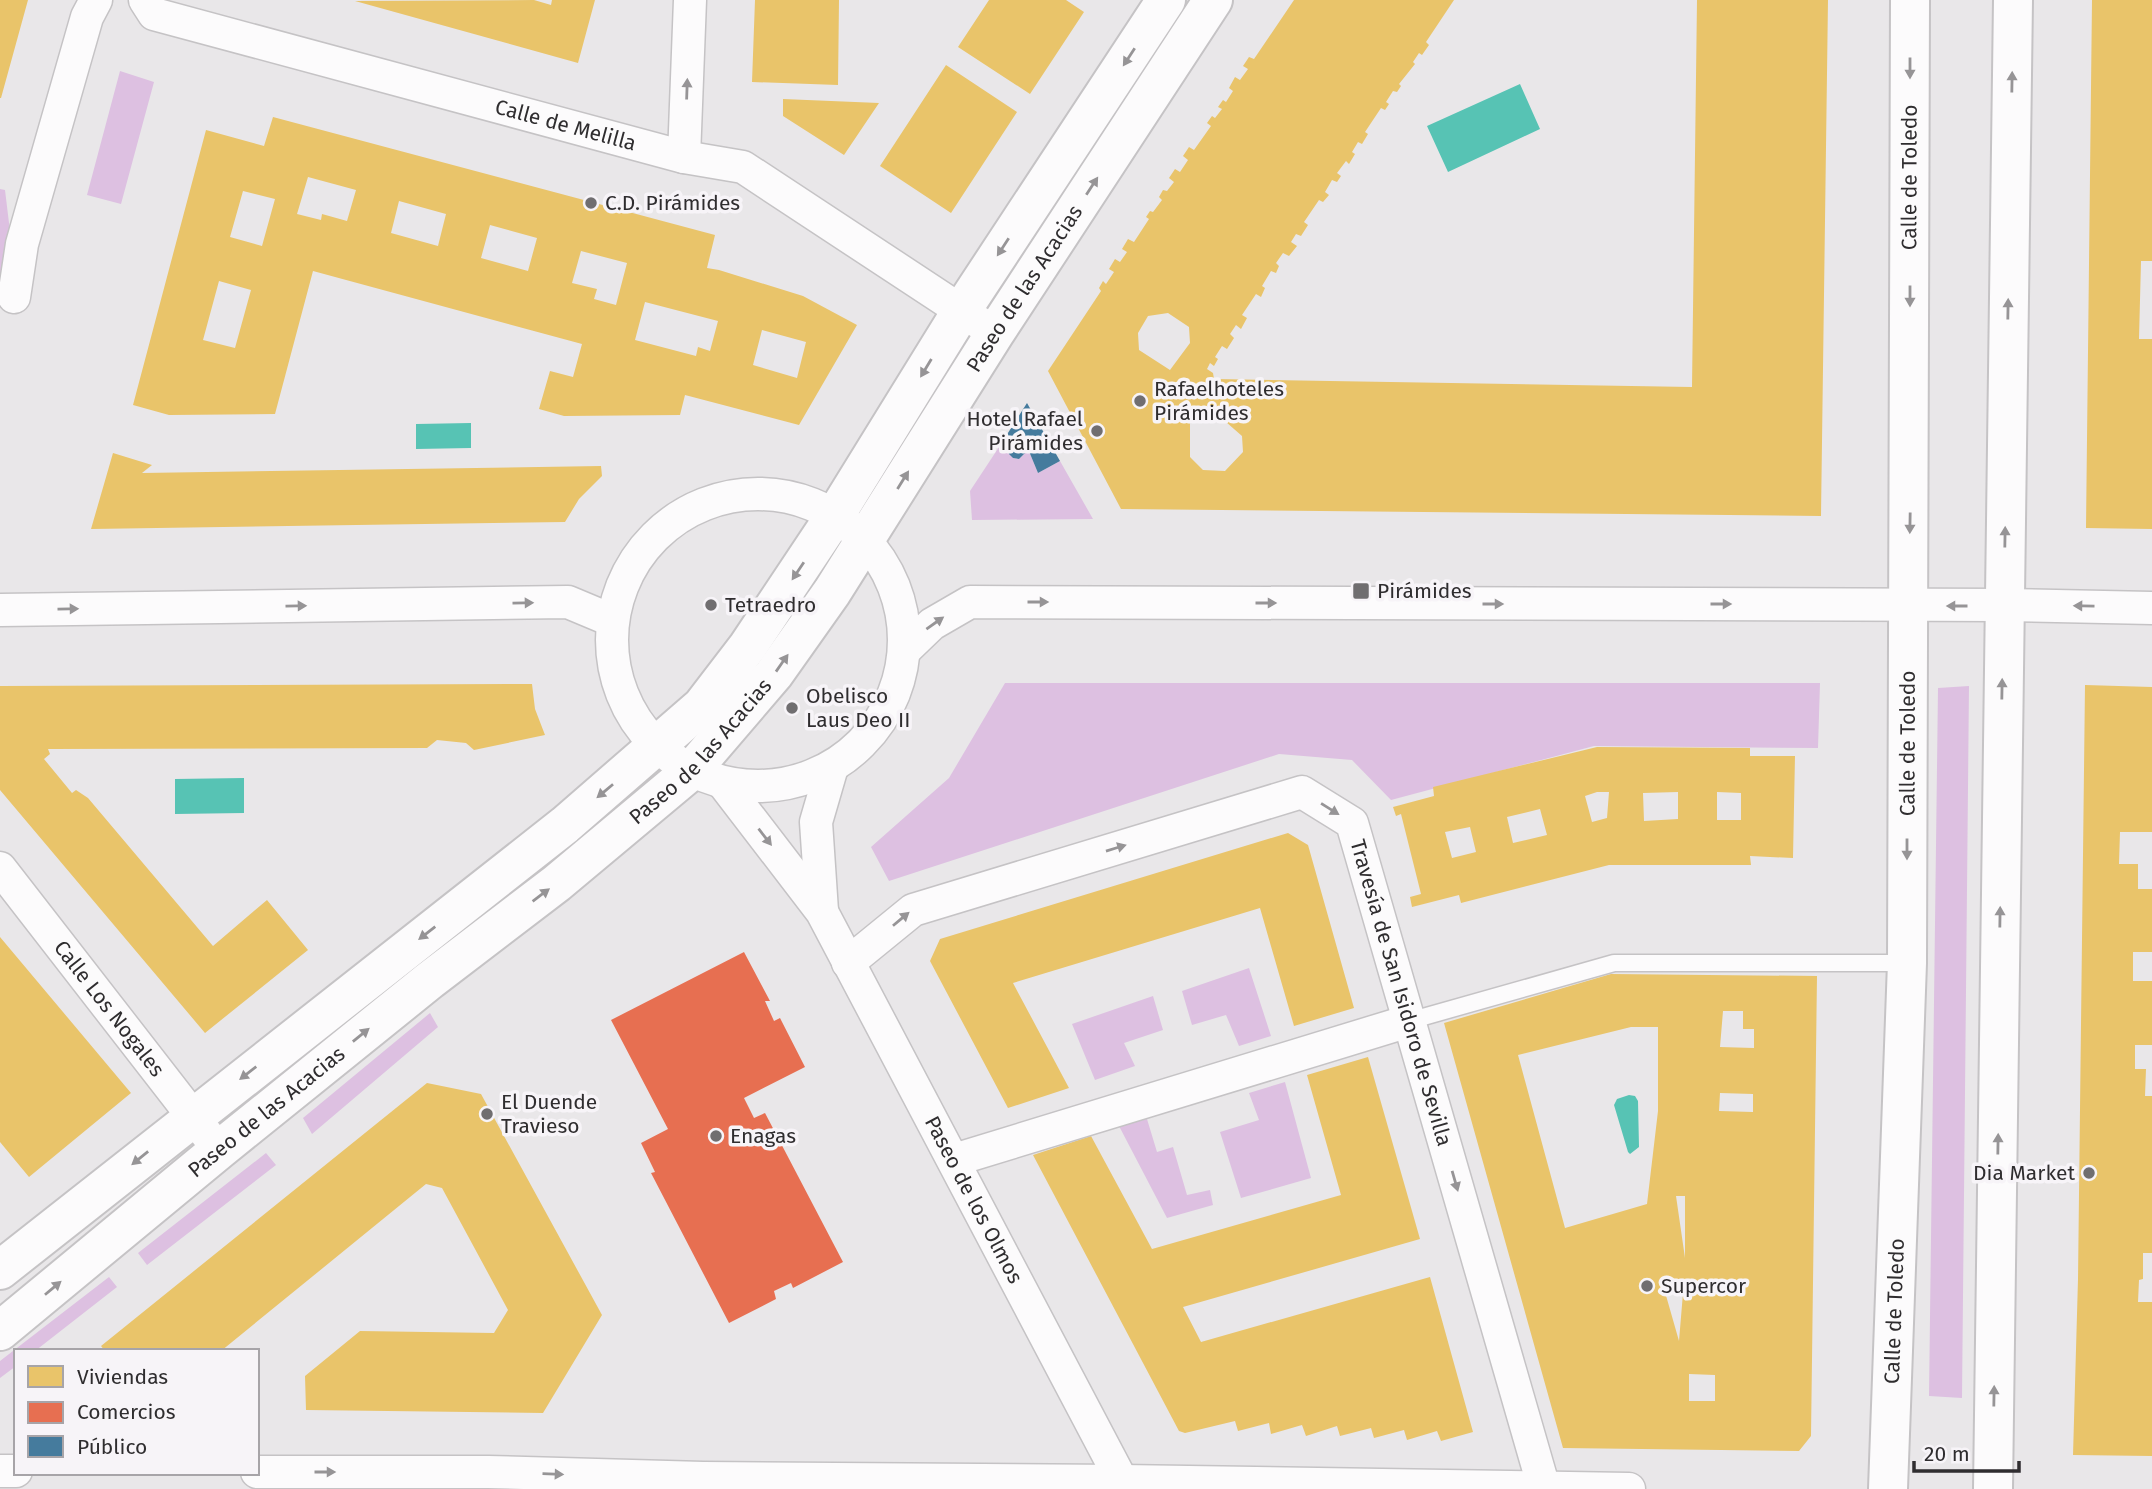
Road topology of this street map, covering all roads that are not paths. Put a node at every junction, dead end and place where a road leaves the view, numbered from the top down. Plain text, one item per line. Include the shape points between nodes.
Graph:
1 (96, 0) edge
2 (145, 0) edge
3 (690, 0) edge
4 (1166, 0) edge
5 (1213, 0) edge
6 (1910, 0) edge
7 (2013, 0) edge
8 (684, 157) junction
9 (11, 243) edge
10 (14, 297) dead end
11 (962, 310) junction
12 (995, 333) junction
13 (836, 514) junction
14 (866, 538) junction
15 (2004, 605) junction
16 (1909, 606) junction
17 (2152, 608) edge
18 (0, 610) edge
19 (611, 620) junction
20 (905, 650) junction
21 (657, 747) junction
22 (832, 767) junction
23 (707, 777) junction
24 (0, 868) edge
25 (822, 912) junction
26 (848, 963) junction
27 (1907, 963) junction
28 (1409, 1021) junction
29 (194, 1116) junction
30 (219, 1150) junction
31 (954, 1160) junction
32 (0, 1270) edge
33 (0, 1331) edge
34 (259, 1472) edge
35 (1124, 1485) edge
36 (1544, 1488) edge
37 (1629, 1489) edge
38 (1888, 1489) edge
39 (1993, 1489) edge

1 - 9 street
2 - 8 street, Calle de Melilla via 154,14
8 -> 3 street
4 -> 11 main road, Paseo de las Acacias
12 -> 5 main road, Paseo de las Acacias
6 -> 16 main road, Calle de Toledo
15 -> 7 main road
8 - 11 street, Calle de Melilla via 743,167
9 - 10 street
11 - 12 street, Calle de Melilla
11 -> 13 main road, Paseo de las Acacias
14 -> 12 main road, Paseo de las Acacias
13 - 14 street
13 - 19 street via 784,494 728,495 677,516 636,555
13 -> 21 main road, Paseo de las Acacias via 702,706
14 - 20 street via 891,575 904,612
23 -> 14 main road, Paseo de las Acacias
15 -> 16 street
17 -> 15 street
39 -> 15 main road
20 -> 16 street via 932,624 970,602
16 -> 27 main road, Calle de Toledo
18 -> 19 street via 569,602
19 - 21 street, Paseo de los Olmos via 612,666 628,710
20 - 22 street via 899,685 883,718 861,746
21 - 23 street, Paseo de los Olmos
21 -> 29 main road, Paseo de las Acacias via 565,825
22 - 23 street via 794,782
22 - 25 street, Paseo de los Olmos via 816,822
23 -> 25 street, Paseo de los Olmos
30 -> 23 main road, Paseo de las Acacias via 430,980
24 - 29 street, Calle Los Nogales
25 - 26 street, Paseo de los Olmos
26 -> 28 street, Travesía de San Isidoro de Sevilla via 913,910 1302,792 1352,823
26 - 31 street, Paseo de los Olmos
27 - 28 lane via 1614,963
27 - 38 main road, Calle de Toledo
28 - 31 street
28 -> 36 street, Travesía de San Isidoro de Sevilla
29 - 30 street, Calle Los Nogales
29 -> 32 main road, Paseo de las Acacias
33 -> 30 main road, Paseo de las Acacias
31 - 35 street, Paseo de los Olmos
34 -> 35 street
35 - 36 street
36 - 37 street

